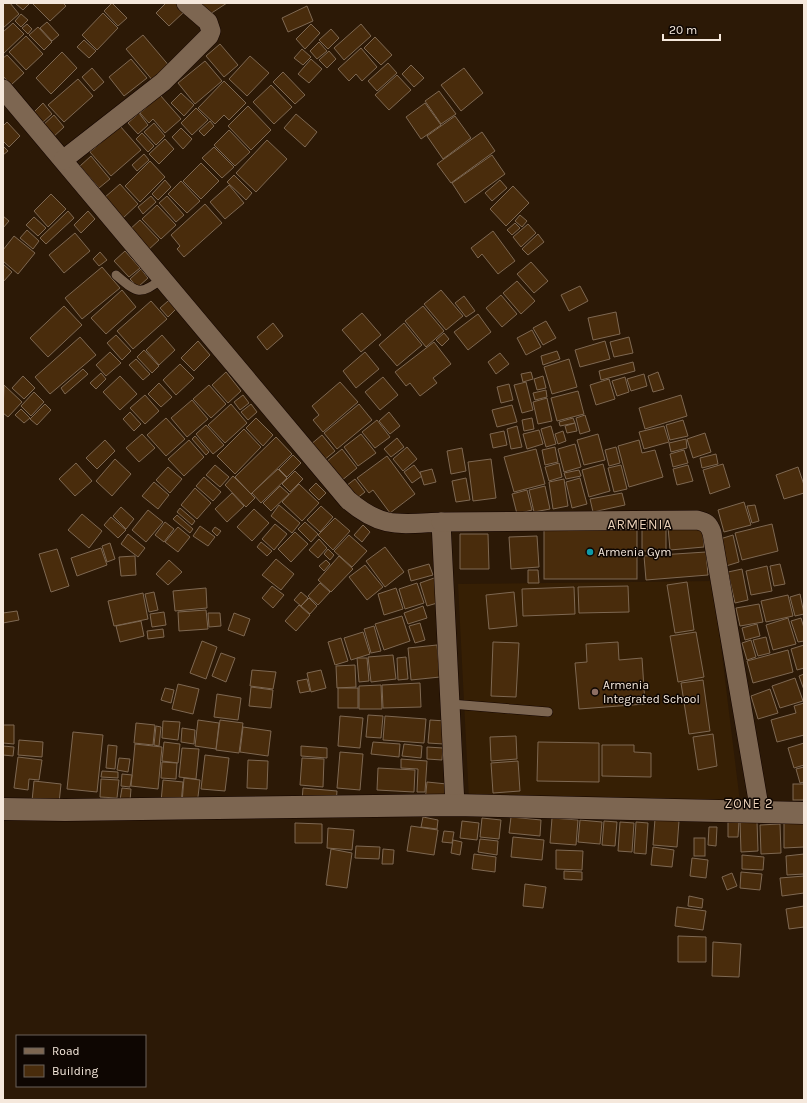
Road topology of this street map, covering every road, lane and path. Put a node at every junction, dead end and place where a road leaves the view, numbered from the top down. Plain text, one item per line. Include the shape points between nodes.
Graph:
1 (186, 3) edge
2 (3, 89) edge
3 (63, 160) junction
4 (116, 275) dead end
5 (162, 279) junction
6 (441, 522) junction
7 (451, 704) junction
8 (548, 712) dead end
9 (455, 805) junction
10 (3, 810) edge
11 (760, 812) junction
12 (804, 813) edge

1 - 3 street via 208,22 211,31 209,36 163,82
2 - 3 street
3 - 5 street
4 - 5 lane via 131,288 138,290 147,290
5 - 6 street via 348,500 363,513 378,520 399,524
6 - 7 street
6 - 11 street via 697,520 710,526
7 - 8 lane
7 - 9 street
9 - 10 street
9 - 11 street
11 - 12 street

